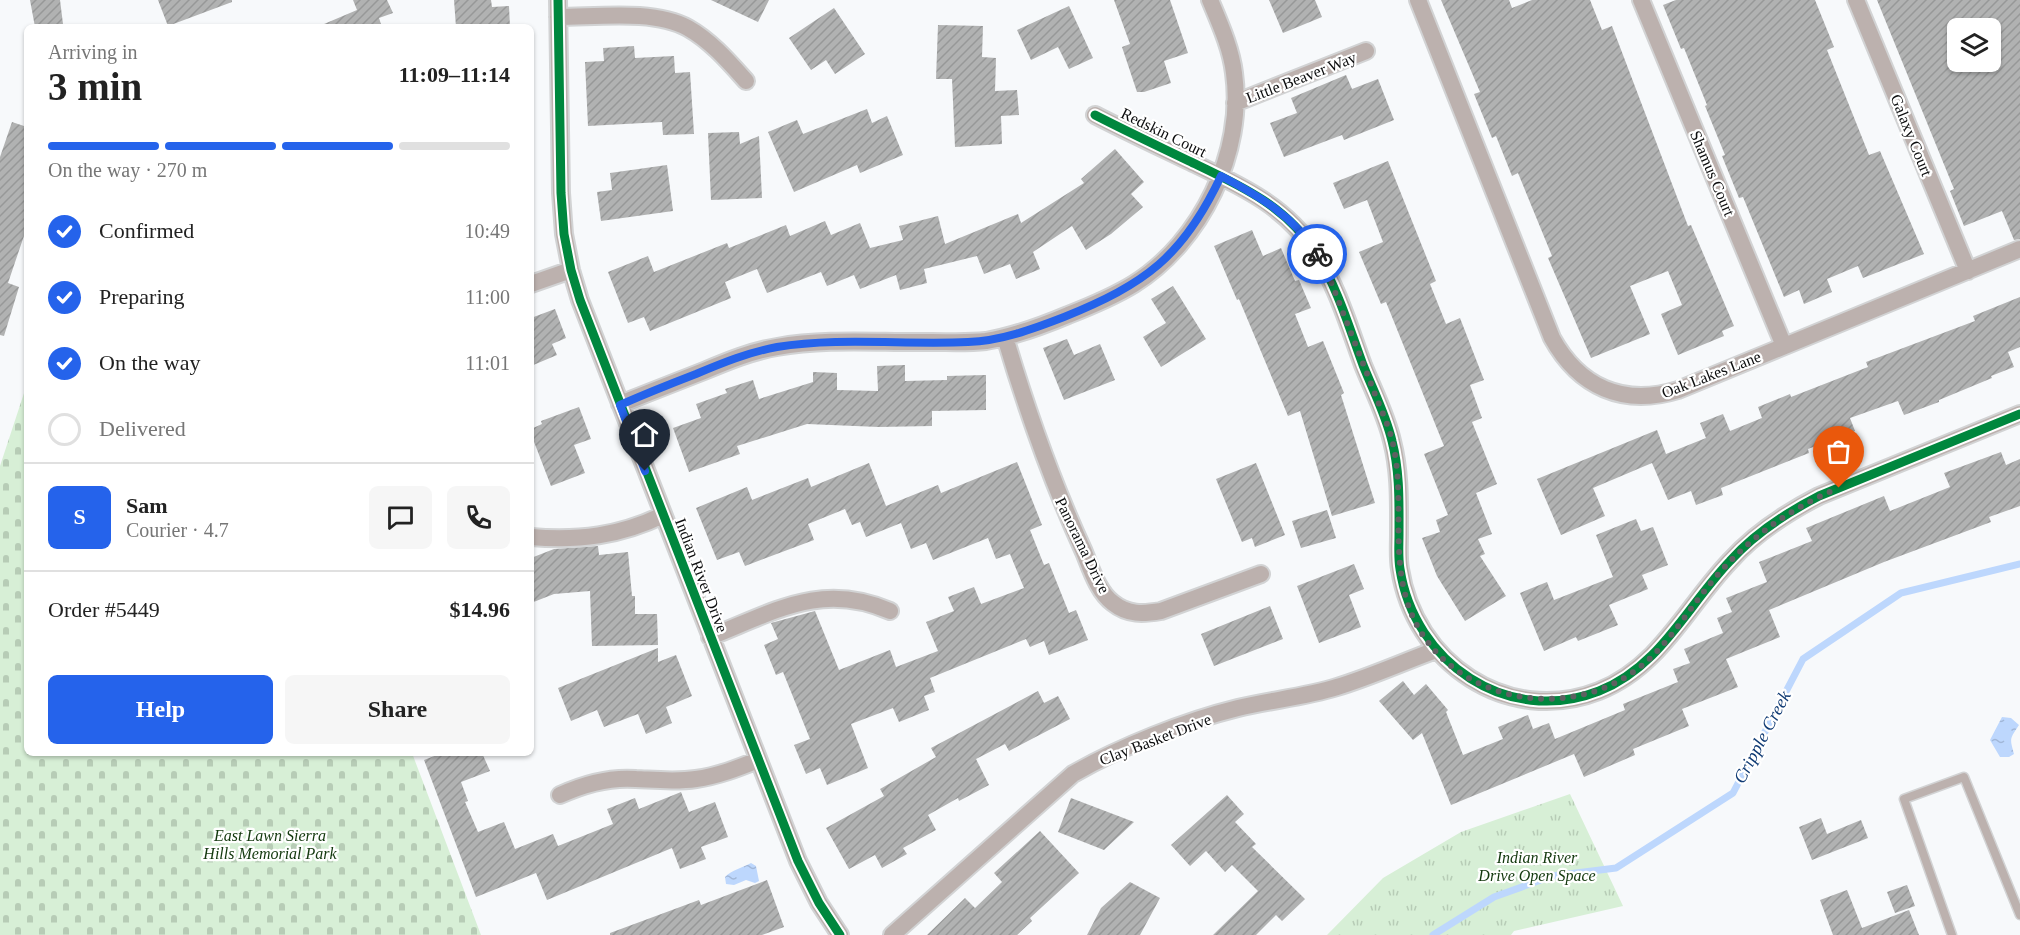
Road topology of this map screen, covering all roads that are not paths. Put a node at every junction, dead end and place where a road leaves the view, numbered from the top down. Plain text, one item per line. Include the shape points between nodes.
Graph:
1 (558, 0) edge
2 (1210, 0) edge
3 (1418, 0) edge
4 (1641, 0) edge
5 (1856, 0) edge
6 (558, 18) junction
7 (1366, 51) dead end
8 (746, 81) dead end
9 (1235, 103) junction
10 (1095, 115) dead end
11 (1221, 176) junction
12 (2020, 249) edge
13 (571, 270) junction
14 (1968, 271) junction
15 (534, 283) edge
16 (1005, 337) junction
17 (1784, 346) junction
18 (620, 405) junction
19 (2020, 414) edge
20 (663, 515) junction
21 (534, 537) edge
22 (1261, 574) dead end
23 (890, 611) dead end
24 (710, 637) junction
25 (1436, 650) junction
26 (758, 760) junction
27 (560, 795) dead end
28 (2020, 915) edge
29 (840, 935) edge
30 (892, 935) edge
31 (1952, 935) edge

1 - 6 street, Indian River Drive
2 - 9 street via 1227,43
3 - 17 street, Oak Lakes Lane via 1552,338 1580,375 1617,393 1643,397 1664,394
4 - 17 street, Shamus Court
5 - 14 street, Galaxy Court
6 - 8 street via 658,18 687,27 725,57
6 - 13 street, Indian River Drive via 561,193
7 - 9 street, Little Beaver Way
9 - 11 street via 1230,147
10 - 11 street, Redskin Court
11 - 16 street via 1205,209 1182,241 1135,283 1107,299
11 - 25 street, Redskin Court via 1258,195 1295,226 1330,279 1392,438 1398,471 1399,566 1405,597
12 - 14 street, Oak Lakes Lane
13 - 15 street
13 - 18 street, Indian River Drive
14 - 17 street, Oak Lakes Lane
16 - 18 street via 969,342 813,343 777,347 742,356
16 - 22 street, Panorama Drive via 1059,498 1101,590 1112,603 1127,611 1152,613
18 - 20 street, Indian River Drive
19 - 25 street, Redskin Court via 1792,510 1731,559 1642,665 1601,690 1571,698 1525,699 1481,685
20 - 21 street via 621,531 591,537
20 - 24 street, Indian River Drive
23 - 24 street via 856,600 823,598 792,605
24 - 26 street, Indian River Drive
25 - 30 street, Clay Basket Drive via 1338,687 1197,720 1102,757 1073,774
26 - 27 street via 696,780 604,780
26 - 29 street, Indian River Drive via 798,861
28 - 31 lane via 1964,777 1904,799

